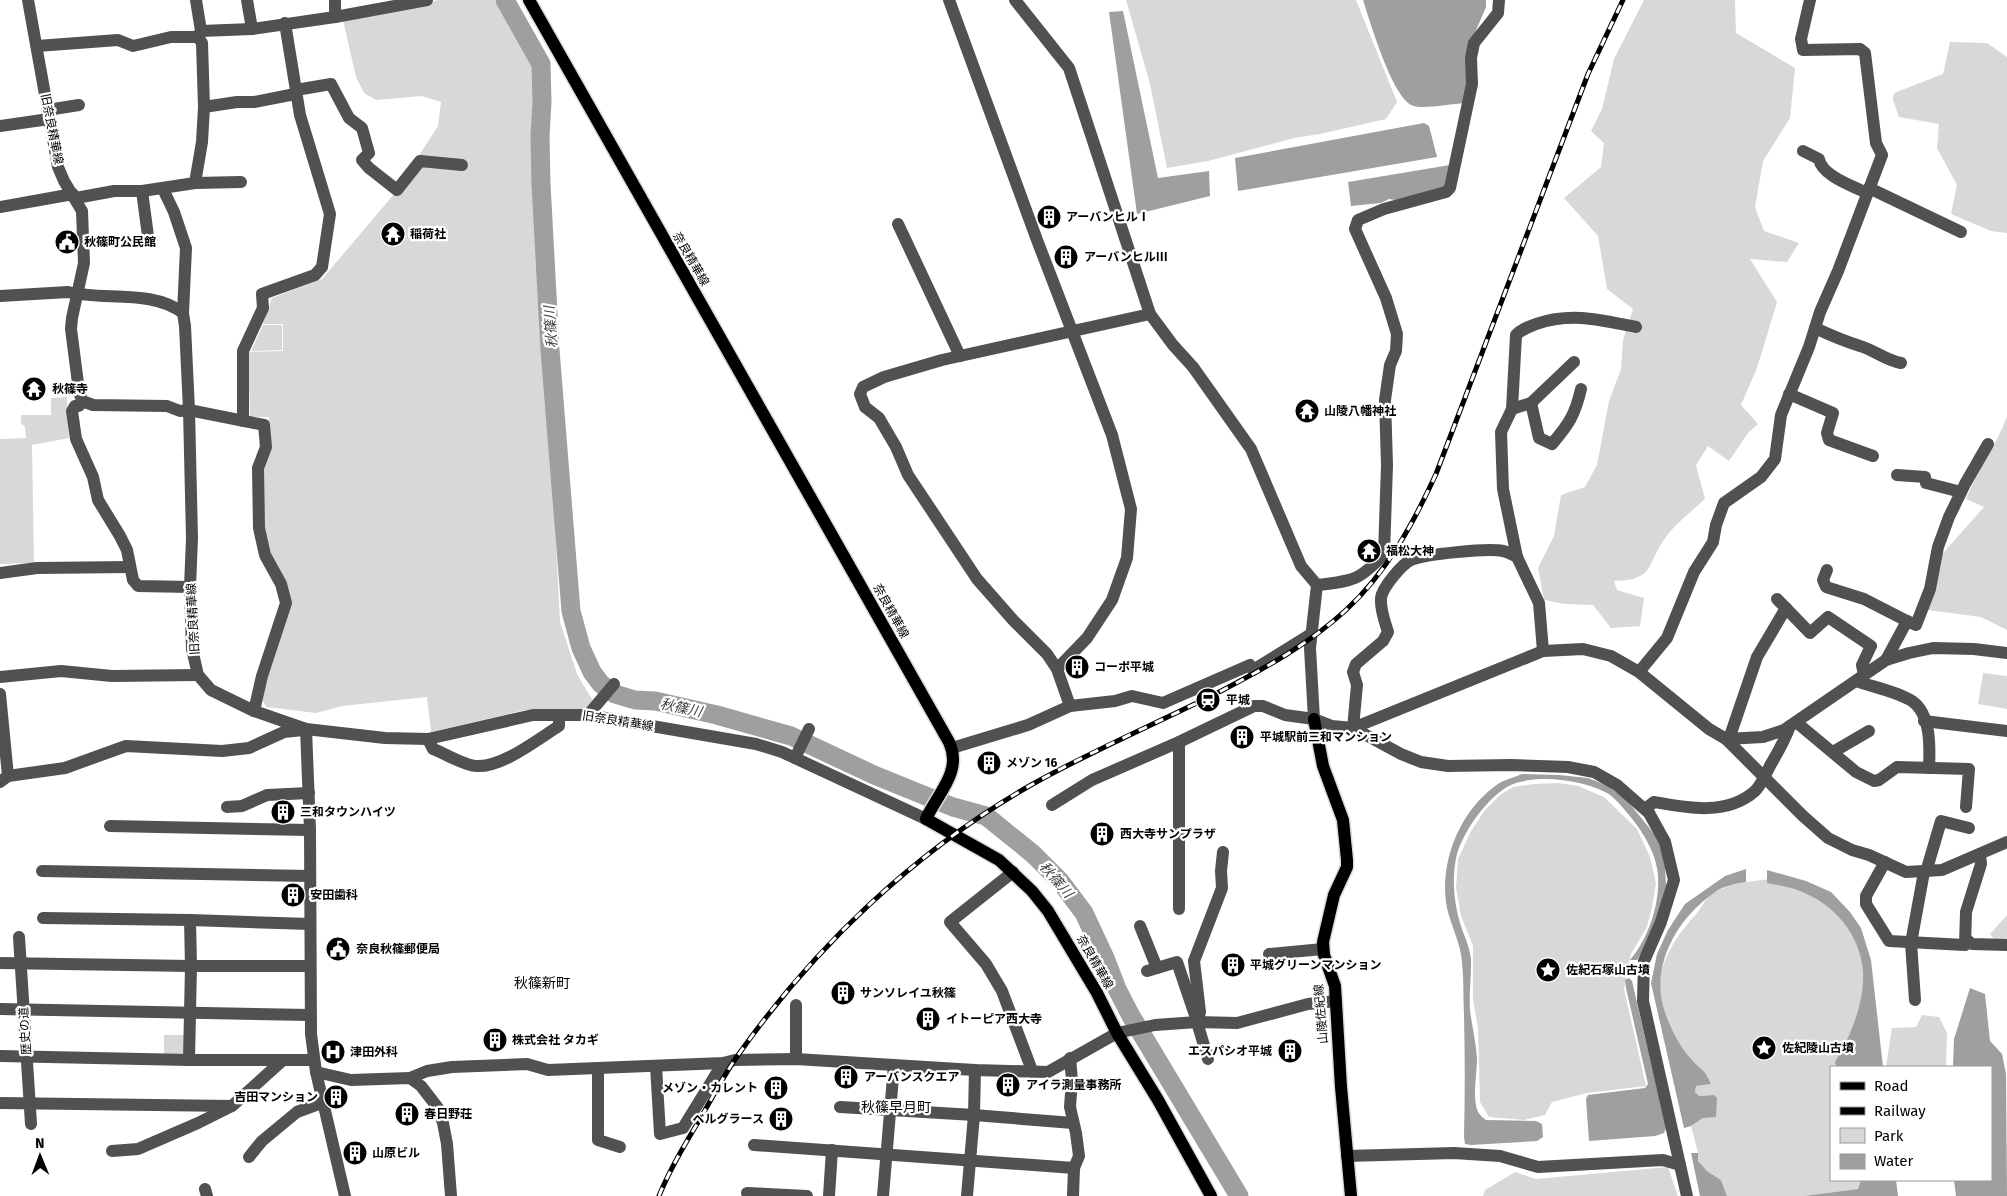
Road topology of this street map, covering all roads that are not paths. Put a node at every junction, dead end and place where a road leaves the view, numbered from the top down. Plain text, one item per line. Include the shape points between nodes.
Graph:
1 (28, 0) edge
2 (196, 0) edge
3 (248, 0) edge
4 (335, 0) edge
5 (427, 0) edge
6 (529, 0) edge
7 (949, 0) edge
8 (1015, 0) edge
9 (1499, 0) edge
10 (1810, 0) edge
11 (335, 17) junction
12 (285, 23) junction
13 (252, 29) junction
14 (199, 34) junction
15 (37, 46) junction
16 (296, 92) junction
17 (78, 105) dead end
18 (204, 107) junction
19 (48, 114) junction
20 (0, 126) edge
21 (1803, 151) dead end
22 (462, 165) dead end
23 (241, 182) dead end
24 (196, 183) junction
25 (163, 189) junction
26 (1868, 190) junction
27 (142, 191) junction
28 (74, 196) junction
29 (0, 207) edge
30 (898, 224) dead end
31 (1961, 232) dead end
32 (148, 236) dead end
33 (77, 294) junction
34 (0, 296) edge
35 (183, 313) junction
36 (1150, 314) junction
37 (1636, 326) dead end
38 (1815, 328) junction
39 (1072, 330) junction
40 (960, 356) junction
41 (1574, 362) dead end
42 (1901, 363) dead end
43 (1581, 389) dead end
44 (1789, 394) junction
45 (82, 401) junction
46 (1531, 403) junction
47 (1512, 409) junction
48 (189, 410) junction
49 (243, 421) junction
50 (1988, 444) dead end
51 (1873, 456) dead end
52 (1897, 475) dead end
53 (1961, 492) junction
54 (1517, 557) junction
55 (130, 567) junction
56 (1827, 570) dead end
57 (0, 573) edge
58 (1317, 585) junction
59 (190, 587) junction
60 (1907, 621) junction
61 (1311, 634) junction
62 (1543, 651) junction
63 (2007, 653) edge
64 (1886, 660) junction
65 (1057, 669) junction
66 (1639, 672) junction
67 (198, 674) junction
68 (0, 677) edge
69 (1860, 678) junction
70 (614, 684) dead end
71 (0, 694) edge
72 (1070, 706) junction
73 (254, 711) junction
74 (559, 715) junction
75 (588, 715) junction
76 (1314, 719) junction
77 (1924, 721) junction
78 (1793, 724) junction
79 (1353, 728) junction
80 (306, 729) junction
81 (809, 729) dead end
82 (2007, 731) edge
83 (1869, 732) dead end
84 (428, 738) junction
85 (1727, 739) junction
86 (1179, 742) junction
87 (952, 748) junction
88 (1833, 752) junction
89 (795, 758) junction
90 (1929, 768) junction
91 (1764, 777) junction
92 (4, 779) edge
93 (309, 794) junction
94 (1052, 805) dead end
95 (227, 807) dead end
96 (1966, 807) dead end
97 (1645, 809) junction
98 (927, 816) junction
99 (110, 826) dead end
100 (1969, 828) dead end
101 (310, 830) junction
102 (2007, 842) edge
103 (1223, 852) dead end
104 (1980, 854) junction
105 (1886, 862) junction
106 (42, 871) dead end
107 (1013, 872) junction
108 (1925, 872) junction
109 (310, 876) junction
110 (1179, 909) dead end
111 (43, 918) dead end
112 (190, 920) junction
113 (310, 924) junction
114 (1140, 926) dead end
115 (19, 937) dead end
116 (1966, 939) junction
117 (1911, 943) junction
118 (2007, 945) edge
119 (1323, 949) junction
120 (1269, 954) dead end
121 (0, 963) edge
122 (20, 963) junction
123 (191, 966) junction
124 (310, 966) junction
125 (1916, 1000) dead end
126 (1336, 1001) junction
127 (796, 1005) dead end
128 (0, 1009) edge
129 (23, 1010) junction
130 (190, 1012) junction
131 (310, 1015) junction
132 (1197, 1022) junction
133 (1120, 1033) junction
134 (0, 1056) edge
135 (26, 1056) junction
136 (1070, 1058) junction
137 (796, 1059) junction
138 (1208, 1059) dead end
139 (190, 1060) junction
140 (283, 1060) junction
141 (723, 1063) junction
142 (894, 1065) junction
143 (315, 1066) junction
144 (656, 1066) junction
145 (598, 1069) junction
146 (975, 1070) junction
147 (1033, 1073) junction
148 (410, 1078) junction
149 (30, 1102) junction
150 (324, 1102) junction
151 (0, 1103) edge
152 (232, 1106) junction
153 (840, 1107) dead end
154 (891, 1110) junction
155 (974, 1115) junction
156 (1073, 1123) junction
157 (31, 1124) dead end
158 (754, 1145) dead end
159 (620, 1147) dead end
160 (832, 1150) junction
161 (112, 1151) dead end
162 (886, 1154) junction
163 (1348, 1156) junction
164 (248, 1157) dead end
165 (970, 1161) junction
166 (1680, 1165) junction
167 (1074, 1168) junction
168 (747, 1193) dead end
169 (345, 1196) edge
170 (451, 1196) edge
171 (807, 1196) edge
172 (829, 1196) edge
173 (884, 1196) edge
174 (967, 1196) edge
175 (1073, 1196) edge
176 (1211, 1196) edge
177 (1350, 1196) edge
178 (1687, 1196) edge

1 - 15 street, 旧奈良精華線
2 - 14 street
3 - 13 street
4 - 11 street
5 - 11 street
6 - 87 main road, 奈良精華線
7 - 39 street
8 - 36 street via 1069,68
9 - 58 street via 1498,13 1474,43 1472,84 1450,188 1358,220 1355,230 1386,298 1397,334 1386,400 1384,554 1360,577
10 - 26 street via 1801,39 1803,50 1860,49 1865,53 1876,143 1882,155
11 - 12 street
12 - 13 street
12 - 16 street
13 - 14 street
14 - 15 street via 133,46 118,40
14 - 18 street
15 - 19 street, 旧奈良精華線
16 - 18 street via 254,102
16 - 22 street via 331,84 349,118 362,128 369,153 362,160 397,190 420,161
16 - 49 street via 330,214 322,267 315,275 262,294 263,308 243,351
17 - 19 street
18 - 24 street
19 - 20 street
19 - 28 street, 旧奈良精華線 via 58,167
21 - 26 street via 1819,159 1826,172
23 - 24 street
24 - 25 street
25 - 27 street
25 - 35 street, 旧奈良精華線 via 186,248
26 - 31 street
26 - 38 street
27 - 28 street
27 - 32 street
28 - 29 street
28 - 33 street, 旧奈良精華線 via 82,211 84,264
30 - 40 street
33 - 34 street via 52,292
33 - 35 street via 123,295 172,305
33 - 45 street, 旧奈良精華線 via 71,329
35 - 48 street, 旧奈良精華線
36 - 39 street
36 - 58 street via 1193,367 1251,449 1301,566
37 - 47 street via 1586,317 1554,318 1521,329 1516,335
38 - 42 street
38 - 44 street
39 - 40 street
39 - 65 street via 1112,435 1131,509 1126,558 1112,600 1087,638
40 - 65 street via 884,377 863,387 860,394 866,407 879,418 908,475 978,579
41 - 46 street
43 - 46 street via 1568,426 1552,444 1540,438
44 - 51 street via 1833,412 1827,433 1830,440
44 - 66 street via 1781,415 1775,459 1760,477 1724,503 1713,542 1694,572 1667,638
45 - 48 street via 93,406 167,406 180,411
45 - 55 street via 72,410 76,439 93,477 102,508 127,550
46 - 47 street
47 - 54 street via 1502,432 1503,488
48 - 49 street
48 - 59 street, 旧奈良精華線
49 - 73 street via 264,425 266,447 258,468 259,528 264,555 281,584 286,603
50 - 53 street
52 - 53 street via 1925,477 1926,483
53 - 60 street via 1938,547 1930,589 1916,625
54 - 62 street via 1539,603
54 - 79 street via 1504,552 1451,553 1410,560 1400,569 1381,598 1388,632 1356,664 1353,672 1357,685
55 - 57 street via 37,568
55 - 59 street via 138,586
56 - 60 street via 1823,580 1826,587 1870,602
58 - 61 street
59 - 67 street, 旧奈良精華線 via 192,649
60 - 64 street
61 - 72 street via 1253,670 1250,665 1163,703 1132,696
61 - 76 street
62 - 66 street via 1583,649 1611,656
62 - 79 street
63 - 64 street via 1933,648
64 - 69 street
65 - 72 street
66 - 85 street
67 - 68 street via 112,676 61,671
67 - 73 street, 旧奈良精華線 via 211,690
69 - 77 street via 1913,702
69 - 78 street
69 - 85 street via 1871,646 1828,617 1810,633 1782,604 1757,657
70 - 75 street
71 - 92 street
72 - 87 street via 1028,725
73 - 80 street, 旧奈良精華線
74 - 75 street, 旧奈良精華線
74 - 84 street, 旧奈良精華線 via 533,715
74 - 84 street via 559,726 507,758 475,767 433,749
75 - 89 street, 旧奈良精華線 via 756,744
76 - 79 street via 1332,726
76 - 86 street via 1254,706
76 - 119 main road, 山陵佐紀線 via 1322,766 1343,820 1348,860 1334,895
77 - 82 street
77 - 90 street via 1930,743
78 - 85 street via 1763,737
78 - 88 street
78 - 91 street
79 - 97 street via 1421,762 1594,772 1617,785
80 - 84 street, 旧奈良精華線 via 385,738
80 - 92 street via 284,732 249,748 222,751 126,746 65,768
80 - 93 street
81 - 89 street
83 - 88 street
85 - 91 street
86 - 94 street via 1092,780
86 - 110 street
87 - 98 main road via 950,777
88 - 90 street via 1856,772 1874,781 1897,767
89 - 98 street, 旧奈良精華線
90 - 96 street via 1969,769
91 - 97 street via 1756,790 1734,803 1710,808 1654,802
91 - 105 street via 1828,838
93 - 95 street via 267,795 242,806
93 - 101 street
97 - 166 street via 1665,842 1674,880 1644,961 1643,1001
98 - 107 main road, 奈良精華線
99 - 101 street
100 - 108 street via 1941,821
101 - 109 street
102 - 104 street
103 - 132 street via 1222,888 1194,961 1200,1012
104 - 108 street via 1942,870
104 - 116 street via 1981,864 1966,912
105 - 108 street via 1906,872
105 - 117 street via 1866,896 1866,904 1888,941
106 - 109 street
107 - 133 main road, 奈良精華線 via 1048,911
107 - 147 street via 950,922 986,964 1002,991
108 - 117 street
109 - 113 street
111 - 112 street
112 - 113 street
112 - 123 street
113 - 124 street
114 - 132 street via 1152,970 1177,962
115 - 122 street, 歴史の道
116 - 117 street via 1965,945
116 - 118 street via 1972,944
117 - 125 street
119 - 120 street
119 - 126 main road, 山陵佐紀線 via 1335,986
121 - 122 street
122 - 123 street
122 - 129 street, 歴史の道
123 - 124 street
123 - 130 street
124 - 131 street
126 - 132 street via 1308,1004 1237,1023
126 - 163 main road, 山陵佐紀線
127 - 137 street
128 - 129 street
129 - 130 street
129 - 135 street, 歴史の道
130 - 131 street
130 - 139 street
131 - 143 street
132 - 133 street via 1155,1025
132 - 138 street
133 - 136 street
133 - 176 main road, 奈良精華線
134 - 135 street
135 - 139 street
135 - 149 street, 歴史の道
136 - 147 street via 1048,1072
136 - 156 street
137 - 141 street
137 - 142 street
139 - 140 street
140 - 143 street
140 - 152 street
141 - 144 street
141 - 144 street via 683,1128 660,1134
142 - 146 street
142 - 154 street
143 - 148 street via 350,1080
143 - 150 street
144 - 145 street
145 - 148 street via 548,1070 527,1064 461,1066 427,1071
145 - 159 street via 598,1140
146 - 147 street
146 - 155 street
148 - 170 street via 422,1086 438,1108 447,1144
149 - 151 street
149 - 152 street
149 - 157 street, 歴史の道
150 - 164 street via 297,1112
150 - 169 street
152 - 161 street via 138,1149
153 - 154 street
154 - 155 street
154 - 162 street
155 - 156 street
155 - 165 street
156 - 167 street via 1079,1156
158 - 160 street
160 - 162 street
160 - 172 street
162 - 165 street
162 - 173 street
163 - 166 street via 1454,1153 1500,1156 1538,1167 1663,1160
163 - 177 main road, 山陵佐紀線
165 - 167 street
165 - 174 street
166 - 178 street
167 - 175 street
168 - 171 street

